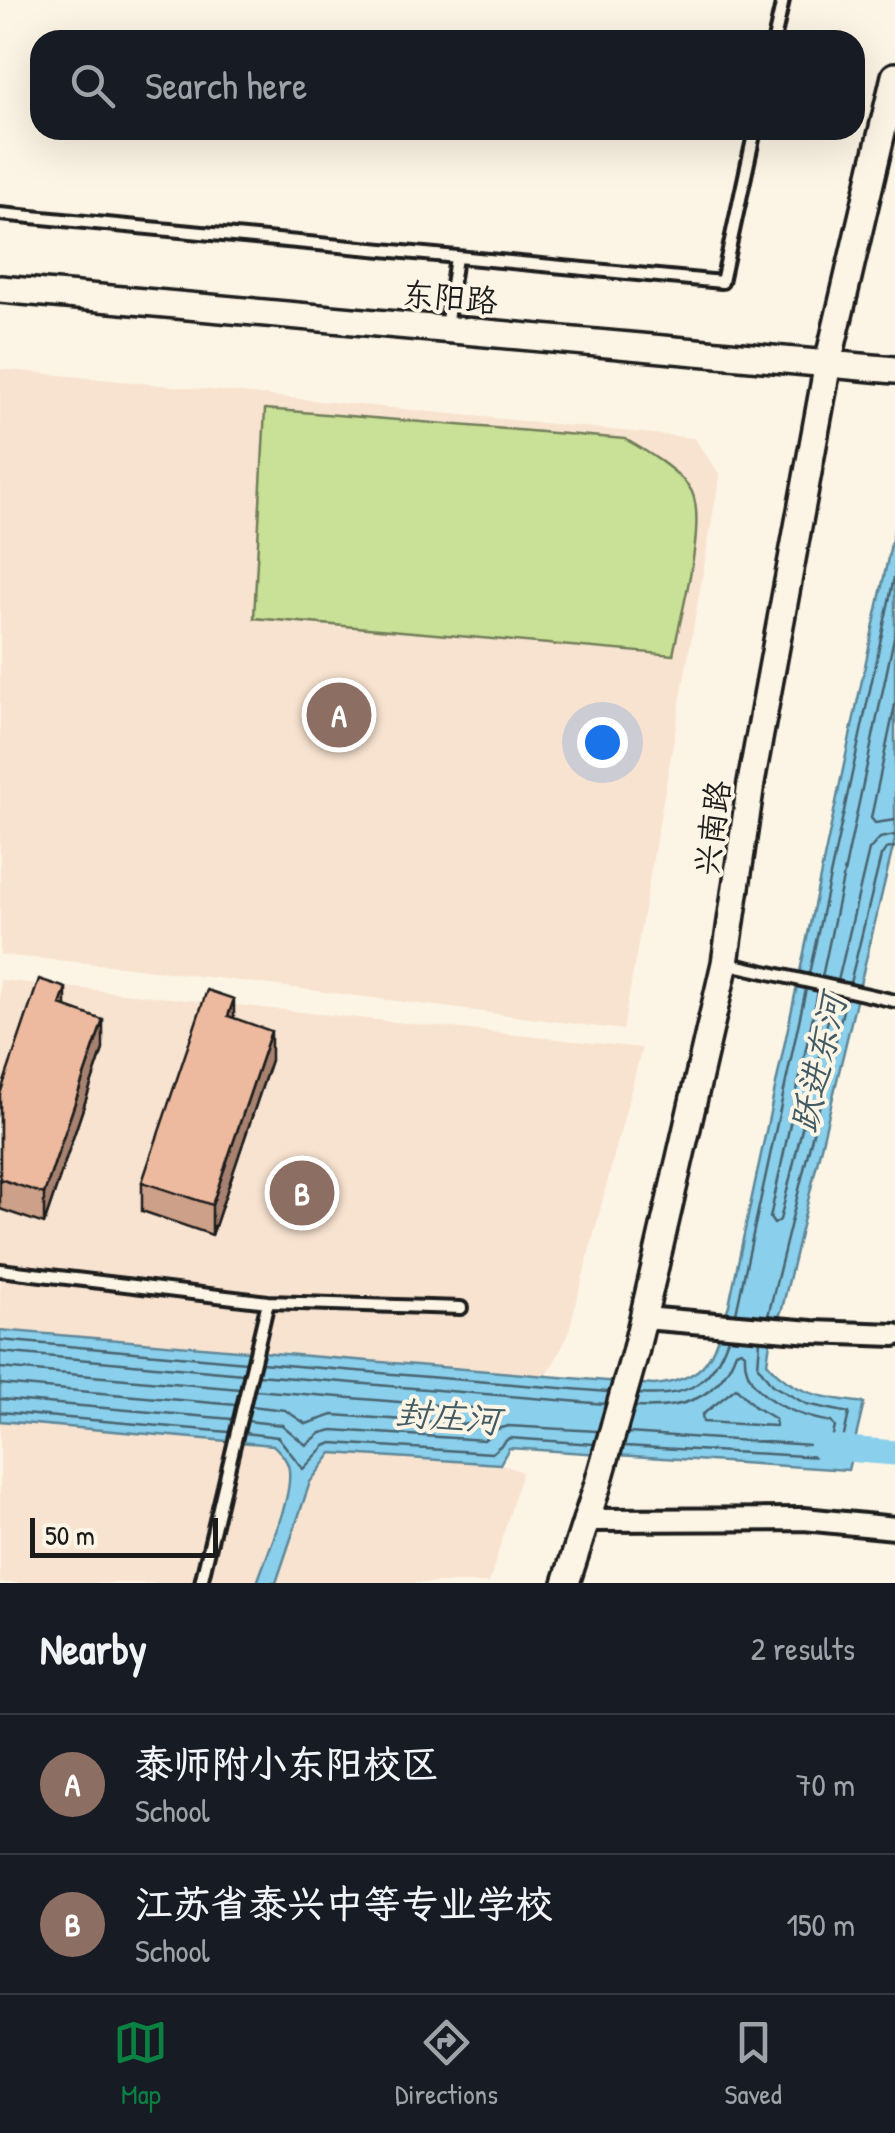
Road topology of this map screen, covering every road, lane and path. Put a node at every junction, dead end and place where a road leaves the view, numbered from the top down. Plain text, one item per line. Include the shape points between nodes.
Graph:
1 (783, 0) edge
2 (776, 30) edge
3 (895, 76) edge
4 (753, 140) edge
5 (0, 214) edge
6 (456, 257) junction
7 (0, 289) edge
8 (446, 329) junction
9 (828, 363) junction
10 (895, 370) edge
11 (725, 963) junction
12 (889, 1000) edge
13 (0, 1270) edge
14 (268, 1302) junction
15 (461, 1308) dead end
16 (644, 1318) junction
17 (895, 1335) edge
18 (586, 1520) junction
19 (895, 1528) edge
20 (201, 1583) edge
21 (566, 1583) edge

1 - 2 lane
3 - 9 street, 兴南路
4 - 6 lane via 722,282
5 - 6 lane
6 - 8 lane
7 - 8 street, 东阳路
8 - 9 street, 东阳路
9 - 10 street, 东阳路
9 - 11 street, 兴南路 via 750,783
11 - 12 lane
11 - 16 street, 兴南路
13 - 14 lane
14 - 15 lane
14 - 20 lane
16 - 17 street
16 - 18 street, 兴南路
18 - 19 street via 804,1519
18 - 21 street, 兴南路

